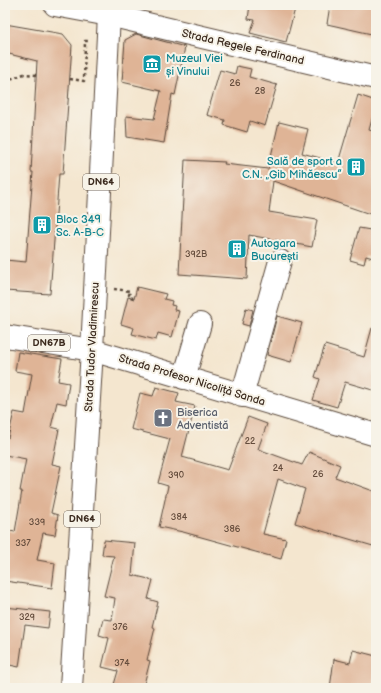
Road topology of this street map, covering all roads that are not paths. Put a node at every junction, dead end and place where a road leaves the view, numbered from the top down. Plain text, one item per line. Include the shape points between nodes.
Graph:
1 (55, 5) edge
2 (109, 10) edge
3 (376, 78) edge
4 (280, 261) dead end
5 (200, 324) dead end
6 (5, 336) edge
7 (92, 350) junction
8 (184, 378) junction
9 (242, 396) junction
10 (376, 435) edge
11 (71, 688) edge

1 - 2 main road, Strada Regele Ferdinand
2 - 3 main road, Strada Regele Ferdinand
2 - 7 main road, Strada Tudor Vladimirescu / DN64
4 - 9 main road
5 - 8 main road
6 - 7 main road, Strada Profesor Nicoliță Sanda / DN67B
7 - 8 main road, Strada Profesor Nicoliță Sanda
7 - 11 main road, Strada Tudor Vladimirescu / DN64
8 - 9 main road, Strada Profesor Nicoliță Sanda
9 - 10 main road, Strada Profesor Nicoliță Sanda

